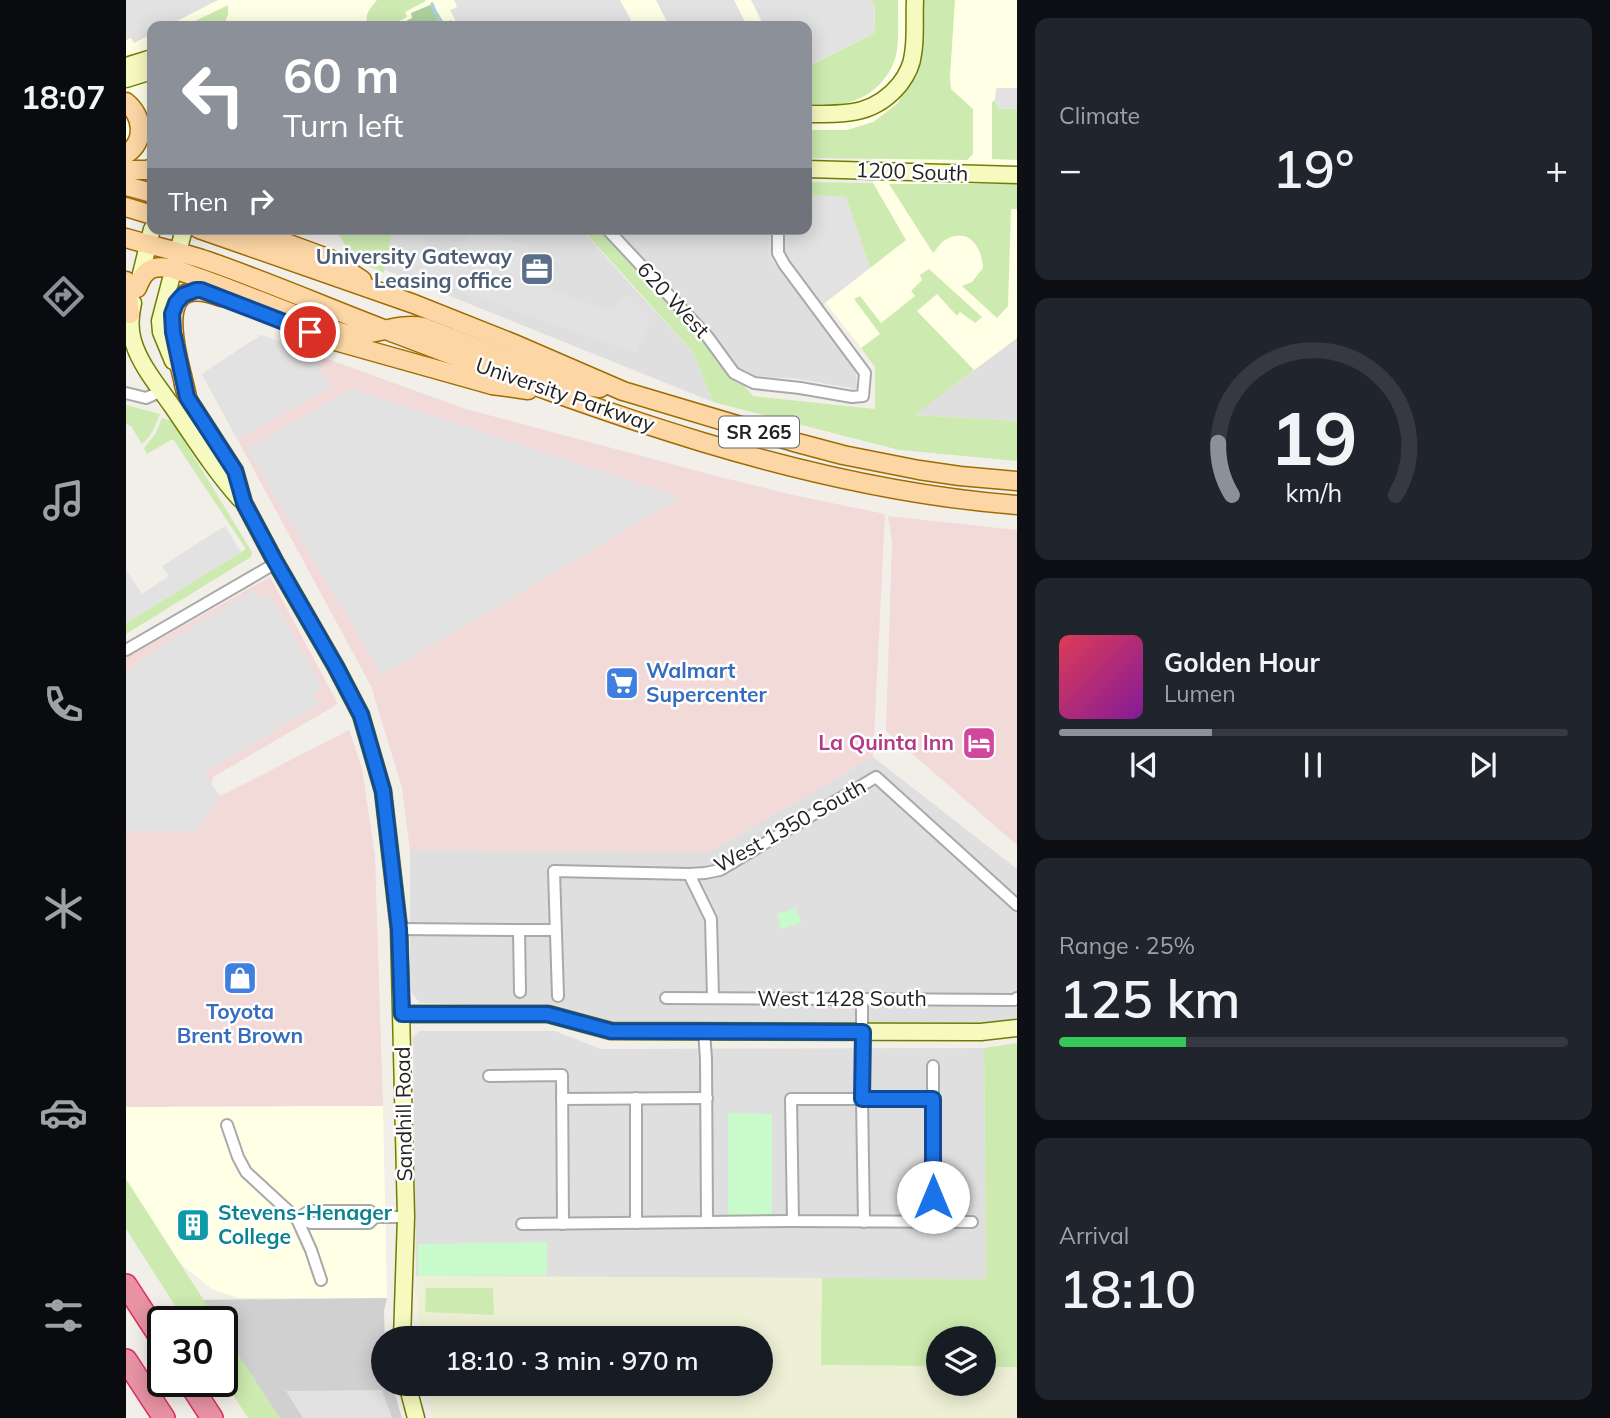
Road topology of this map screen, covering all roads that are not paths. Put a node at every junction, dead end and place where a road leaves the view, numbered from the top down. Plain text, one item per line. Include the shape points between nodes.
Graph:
1 (915, 0) edge
2 (126, 66) edge
3 (147, 69) edge
4 (147, 71) edge
5 (126, 79) edge
6 (126, 102) edge
7 (812, 114) edge
8 (126, 155) edge
9 (812, 169) edge
10 (126, 170) edge
11 (147, 170) edge
12 (1017, 175) edge
13 (126, 186) edge
14 (147, 192) edge
15 (126, 208) edge
16 (147, 214) edge
17 (182, 235) edge
18 (216, 235) edge
19 (265, 235) edge
20 (613, 235) edge
21 (778, 235) edge
22 (150, 237) edge
23 (126, 238) edge
24 (176, 261) junction
25 (132, 284) edge
26 (385, 295) junction
27 (130, 314) joint
28 (385, 330) junction
29 (162, 391) junction
30 (623, 391) junction
31 (126, 393) edge
32 (560, 395) junction
33 (187, 397) junction
34 (1017, 481) edge
35 (244, 503) junction
36 (1017, 505) edge
37 (276, 563) junction
38 (126, 650) edge
39 (689, 874) junction
40 (1017, 905) edge
41 (399, 929) junction
42 (519, 930) junction
43 (555, 930) junction
44 (520, 992) dead end
45 (558, 996) dead end
46 (666, 998) dead end
47 (713, 998) junction
48 (1017, 998) edge
49 (862, 999) junction
50 (402, 1014) junction
51 (1017, 1028) edge
52 (704, 1031) junction
53 (863, 1032) junction
54 (933, 1066) dead end
55 (489, 1076) dead end
56 (636, 1098) junction
57 (706, 1098) junction
58 (562, 1099) junction
59 (862, 1099) junction
60 (933, 1099) junction
61 (227, 1125) dead end
62 (406, 1217) junction
63 (297, 1219) junction
64 (707, 1222) junction
65 (793, 1222) junction
66 (864, 1222) junction
67 (933, 1222) junction
68 (972, 1222) dead end
69 (636, 1223) junction
70 (522, 1224) dead end
71 (562, 1224) junction
72 (321, 1280) dead end
73 (126, 1285) edge
74 (147, 1317) edge
75 (402, 1326) edge
76 (126, 1360) edge
77 (410, 1396) edge
78 (198, 1397) edge
79 (164, 1418) edge
80 (212, 1418) edge
81 (416, 1418) edge

1 - 7 street via 913,56 905,78 890,96 868,109
2 - 3 street
4 - 5 street
6 - 8 main road via 140,128 138,141
9 - 12 street, 1200 South
10 - 11 main road
13 - 14 main road
15 - 16 main road
17 - 24 street, Sandhill Road
18 - 26 main road, University Parkway / SR 265
19 - 26 main road via 331,259
20 - 21 street, 620 West via 707,336 734,373 754,383 863,396 865,373 784,264 778,253
22 - 23 main road, University Parkway / SR 265
22 - 24 main road, University Parkway / SR 265
22 - 25 street
24 - 25 main road via 150,270
24 - 28 main road, University Parkway / SR 265 via 231,269
24 - 33 street, Sandhill Road via 160,321
25 - 27 main road
26 - 30 main road, University Parkway / SR 265
27 - 29 street, Sandhill Road via 133,342
28 - 30 main road via 423,327 568,383
28 - 32 main road, University Parkway / SR 265
29 - 31 street via 146,398
29 - 35 street, Sandhill Road via 222,479
30 - 34 main road, University Parkway / SR 265 via 843,455 933,472
32 - 33 main road via 492,385 336,342 196,290 178,299 172,314
32 - 36 main road, University Parkway / SR 265 via 796,468 901,491
33 - 35 street, Sandhill Road via 235,471
35 - 37 street, Sandhill Road
37 - 38 street
37 - 41 street, Sandhill Road via 361,715 383,791
39 - 40 street, West 1350 South via 720,870 876,778
39 - 43 street, West 1350 South via 554,871
39 - 47 street via 710,919
41 - 42 street
41 - 50 street, Sandhill Road
42 - 43 street
42 - 44 street
43 - 45 street
46 - 47 street, West 1428 South
47 - 49 street, West 1428 South
48 - 49 street, West 1428 South
49 - 53 street
50 - 52 street via 548,1014 611,1031
50 - 62 street, Sandhill Road
51 - 53 street
52 - 53 street
52 - 57 street
53 - 59 street
54 - 60 street
55 - 58 street via 562,1075
56 - 57 street
56 - 58 street
56 - 69 street
57 - 64 street
58 - 71 street
59 - 60 street
59 - 65 street via 791,1099
59 - 66 street
60 - 67 street
61 - 63 street via 246,1172
62 - 63 street via 375,1217 369,1223
62 - 75 street, Sandhill Road
63 - 72 street
64 - 65 street
64 - 69 street
65 - 66 street
66 - 67 street
67 - 68 street
69 - 71 street
70 - 71 street
73 - 74 highway
76 - 79 highway
77 - 81 street
78 - 80 highway

